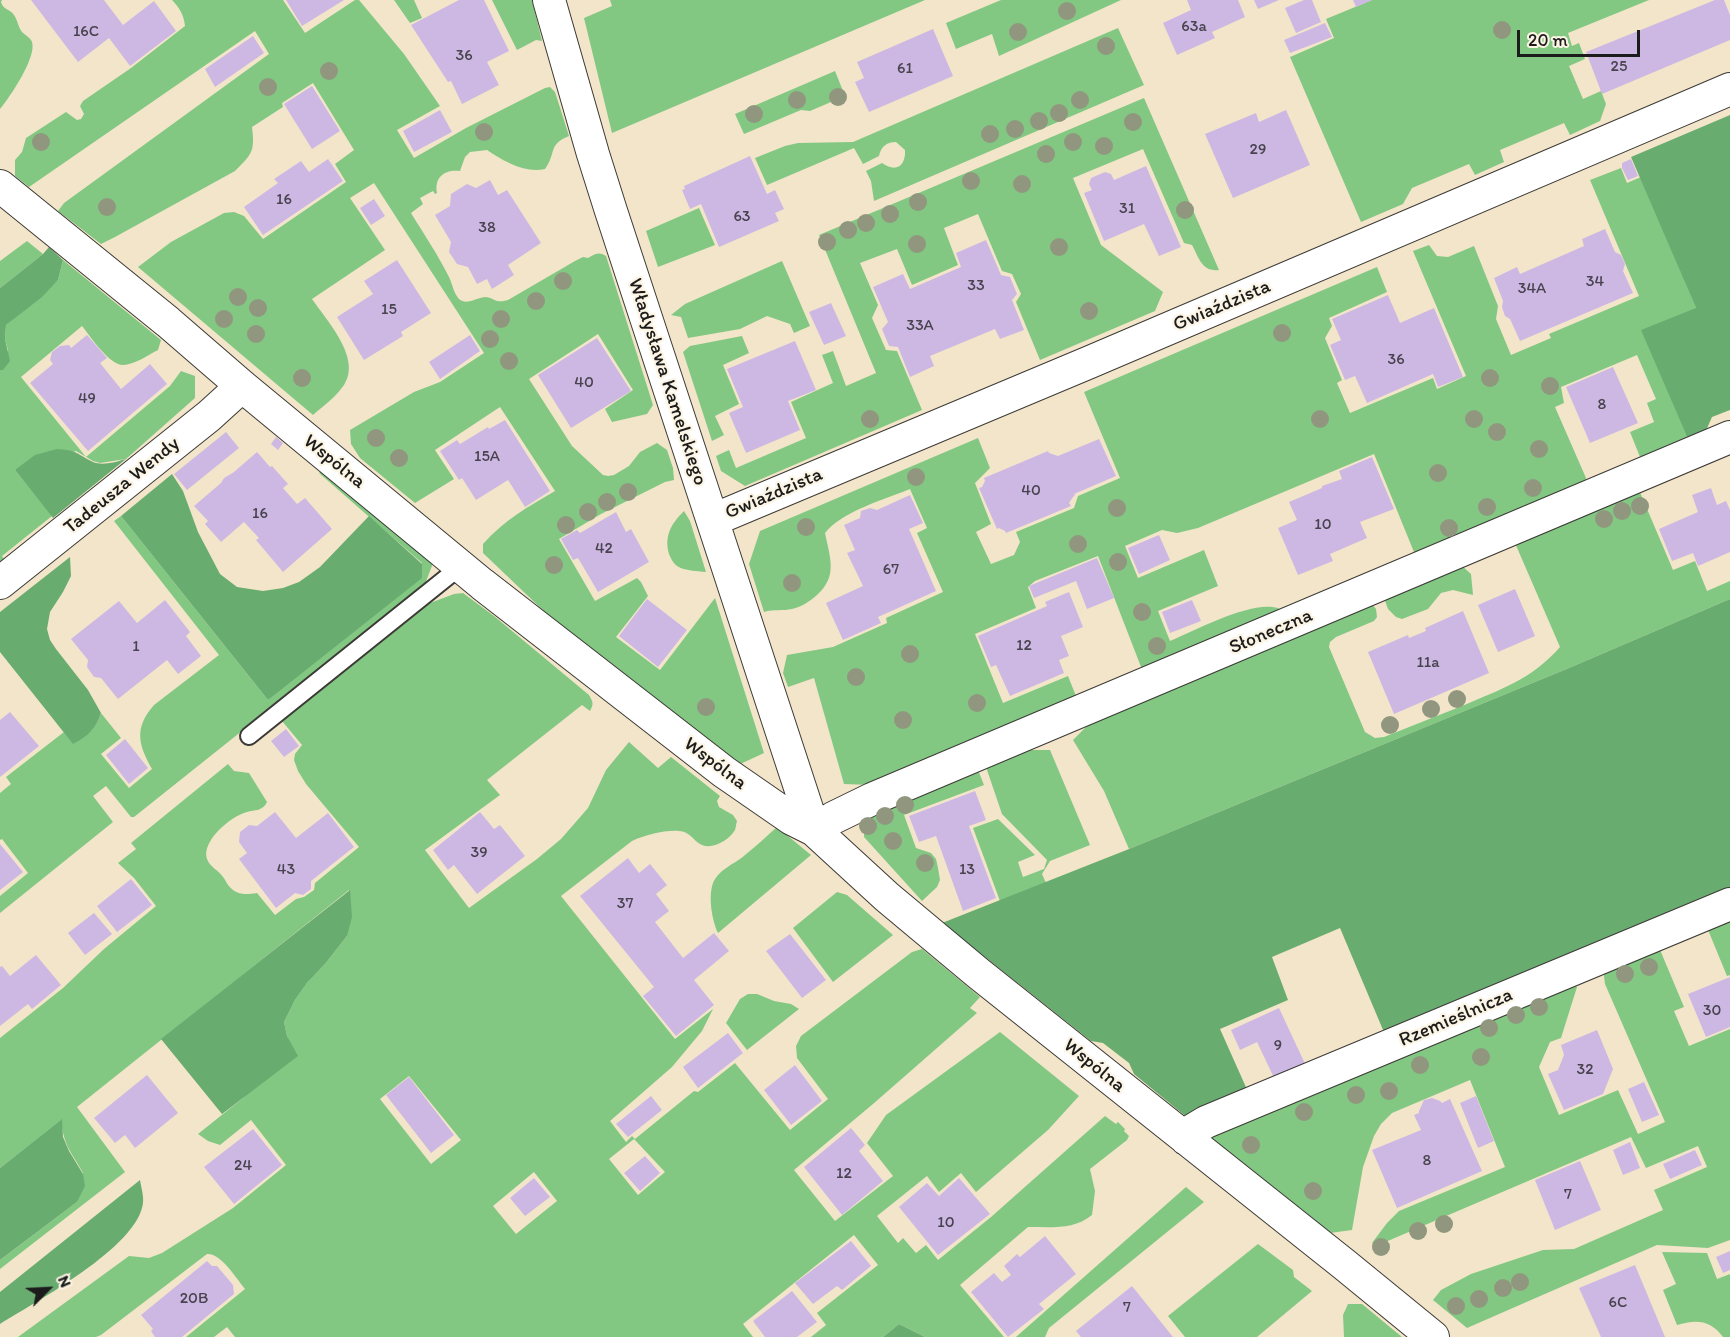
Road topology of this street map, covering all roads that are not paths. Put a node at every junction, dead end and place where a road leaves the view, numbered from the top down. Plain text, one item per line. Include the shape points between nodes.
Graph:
1 (549, 0) edge
2 (1730, 89) edge
3 (0, 186) edge
4 (242, 386) junction
5 (1730, 437) edge
6 (713, 520) junction
7 (461, 566) junction
8 (0, 583) edge
9 (249, 736) dead end
10 (814, 830) junction
11 (1730, 904) edge
12 (1186, 1139) junction
13 (1432, 1337) edge

1 - 6 street, Władysława Kamelskiego via 607,199
2 - 6 street, Gwiaździsta
3 - 4 street, Wspólna
4 - 7 street, Wspólna
4 - 8 street, Tadeusza Wendy
5 - 10 street, Słoneczna via 872,799
6 - 10 street, Władysława Kamelskiego
7 - 9 lane
7 - 10 street, Wspólna via 724,771
10 - 12 street, Wspólna via 978,973
11 - 12 street, Rzemieślnicza via 1206,1122
12 - 13 street, Wspólna

